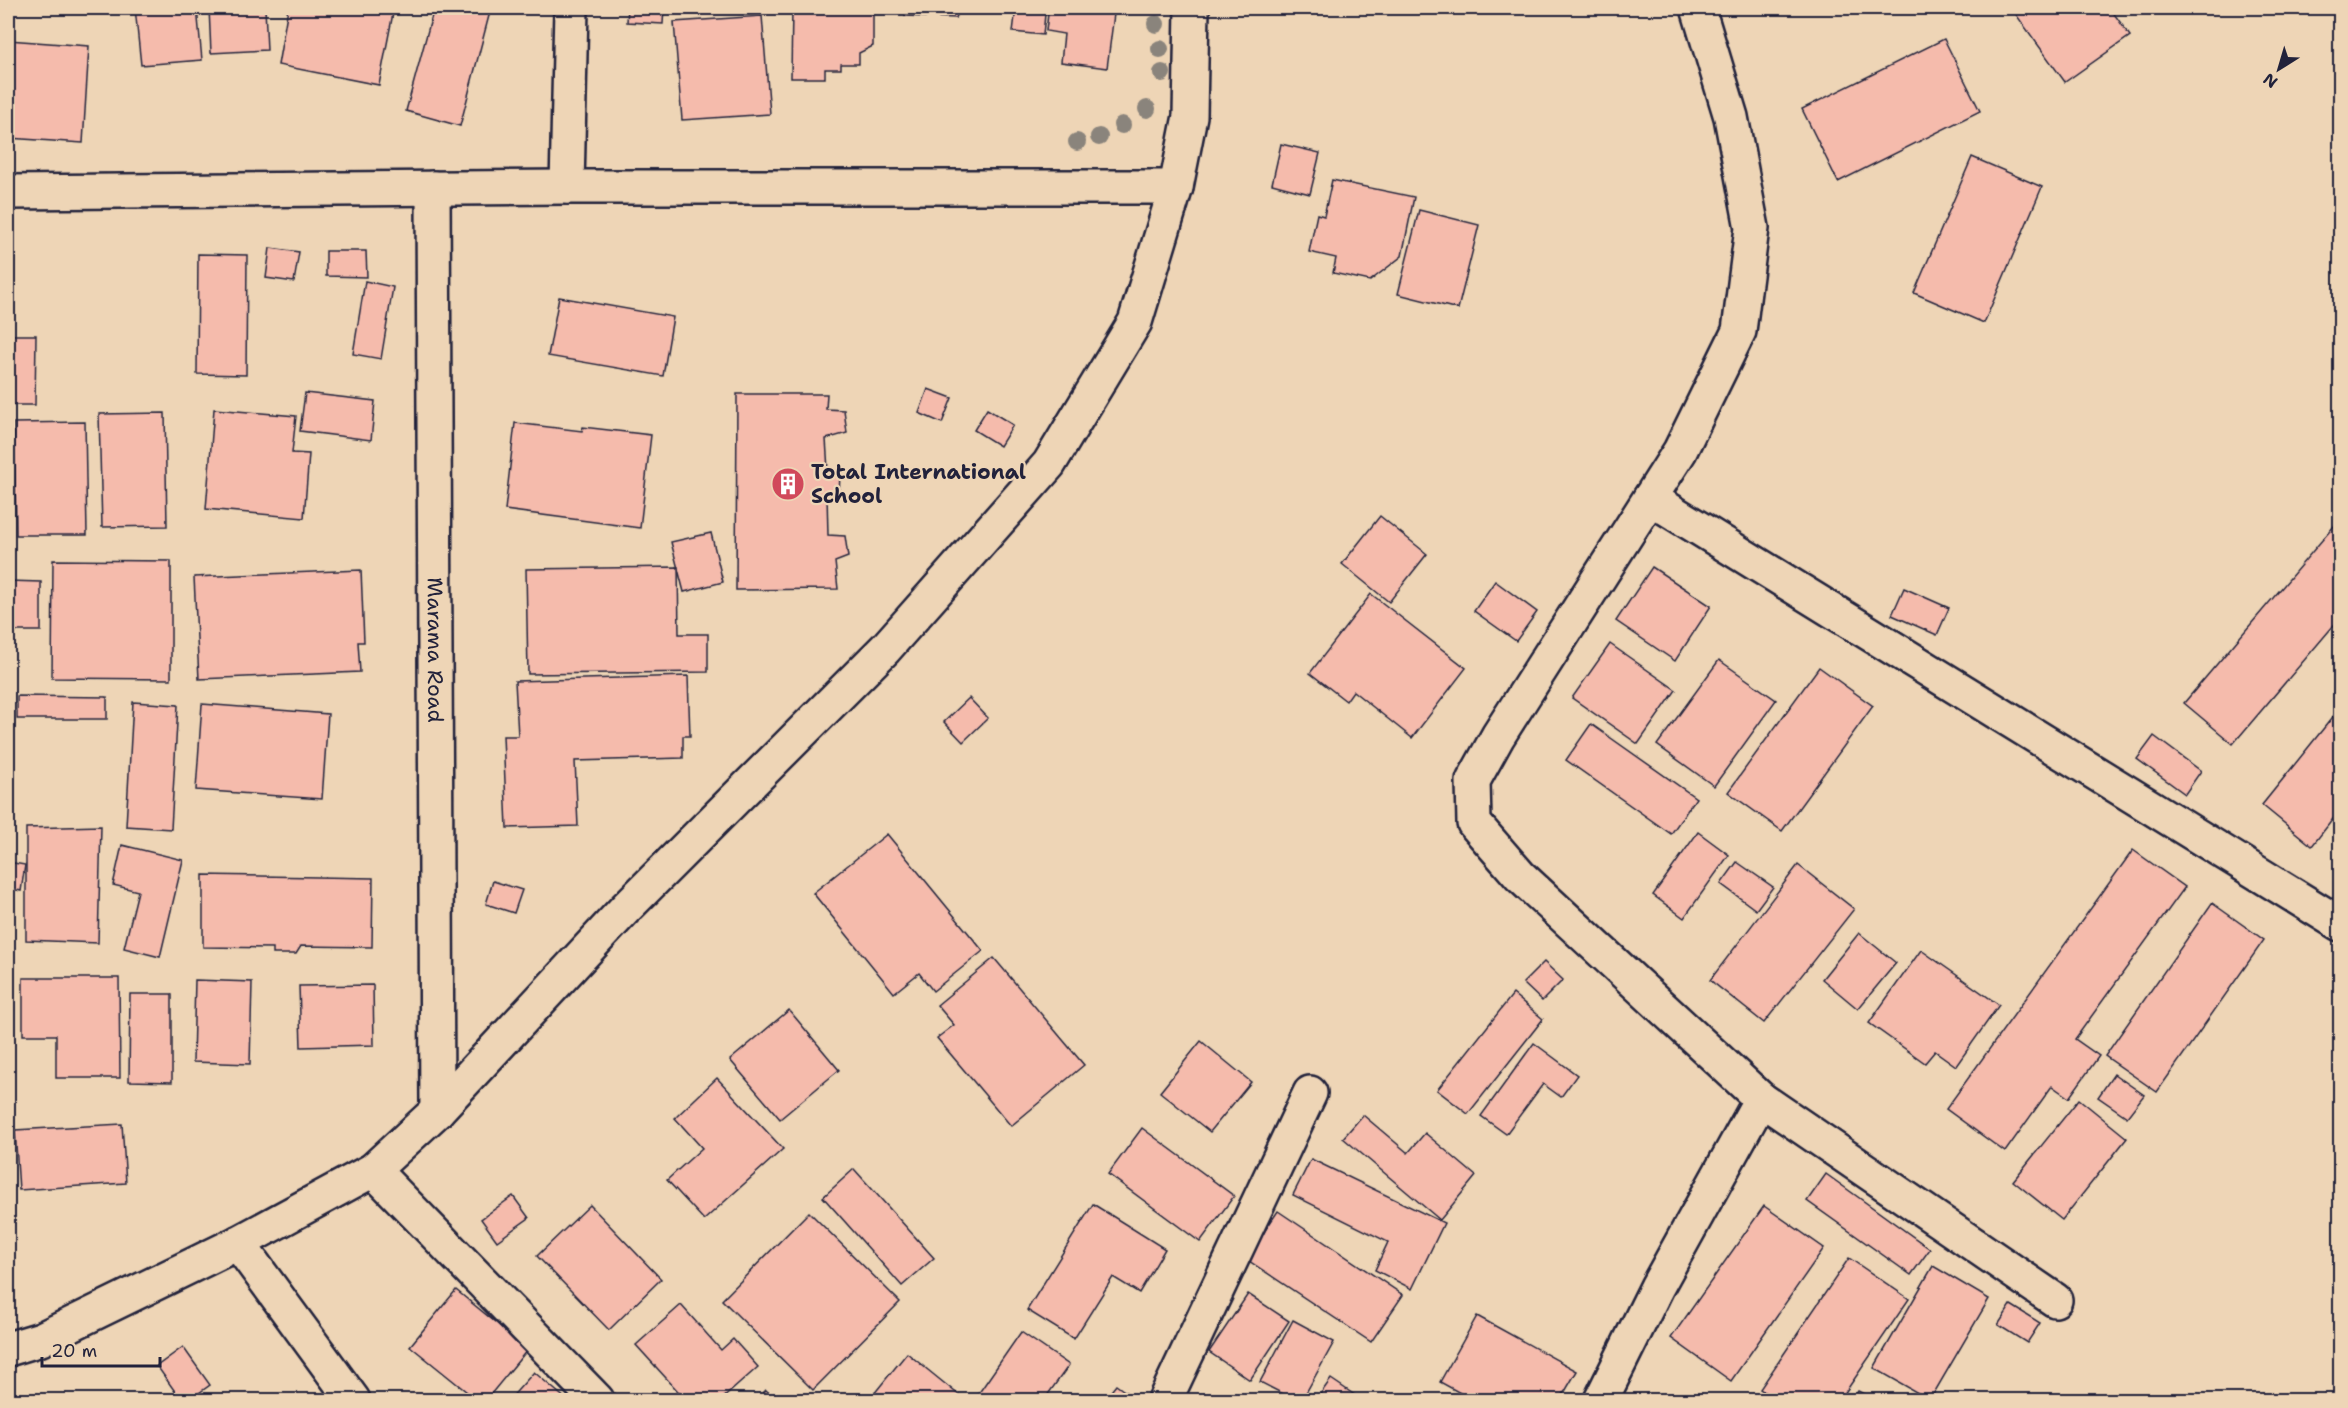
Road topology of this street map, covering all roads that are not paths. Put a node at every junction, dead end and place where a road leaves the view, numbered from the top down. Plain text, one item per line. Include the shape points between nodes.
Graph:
1 (571, 8) edge
2 (1192, 8) edge
3 (1698, 8) edge
4 (567, 187) junction
5 (1176, 187) junction
6 (433, 188) junction
7 (8, 192) edge
8 (1650, 498) junction
9 (2340, 924) edge
10 (1310, 1093) dead end
11 (1761, 1099) junction
12 (437, 1111) junction
13 (373, 1170) junction
14 (238, 1243) junction
15 (2055, 1300) dead end
16 (8, 1349) edge
17 (353, 1401) edge
18 (597, 1401) edge
19 (1165, 1401) edge
20 (1601, 1401) edge

1 - 4 street
2 - 5 street via 1190,116
3 - 8 street via 1731,117 1752,228 1739,331 1680,451
4 - 5 street
4 - 6 street
5 - 12 street via 1135,322 1049,464 885,648 626,908
6 - 7 street
6 - 12 street, Marama Road
8 - 9 street
8 - 11 street via 1473,781 1474,823 1520,876
10 - 19 street
11 - 15 street
11 - 20 street via 1657,1287
12 - 13 street
13 - 14 street
13 - 18 street
14 - 16 street via 41,1339
14 - 17 street

